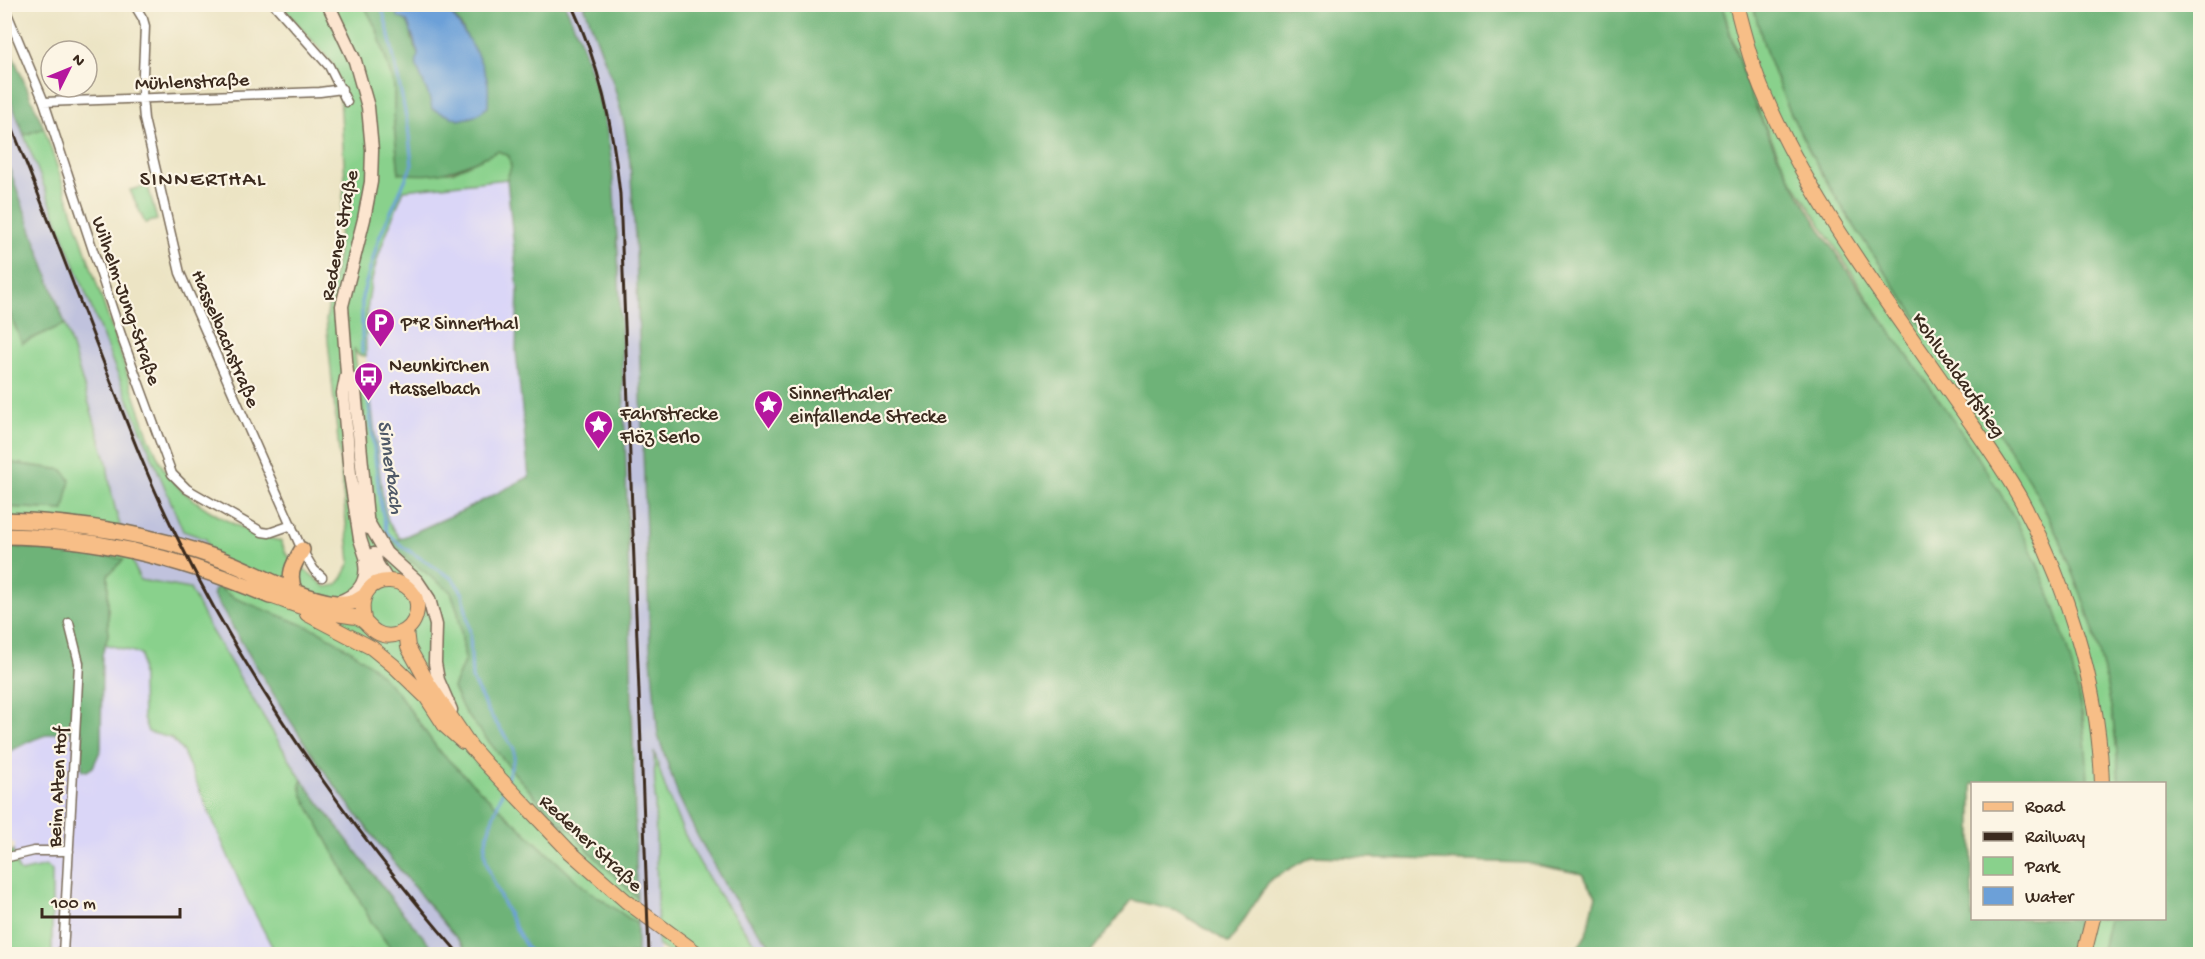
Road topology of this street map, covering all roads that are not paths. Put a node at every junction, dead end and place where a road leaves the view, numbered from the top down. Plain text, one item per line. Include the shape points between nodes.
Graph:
1 (134, 4) edge
2 (274, 4) edge
3 (328, 4) edge
4 (1736, 4) edge
5 (4, 6) edge
6 (342, 89) junction
7 (142, 97) junction
8 (44, 102) junction
9 (347, 102) dead end
10 (347, 373) junction
11 (4, 520) edge
12 (368, 522) junction
13 (292, 525) junction
14 (4, 536) edge
15 (360, 539) junction
16 (302, 550) junction
17 (291, 571) junction
18 (322, 577) dead end
19 (387, 580) junction
20 (271, 588) junction
21 (368, 591) junction
22 (295, 592) junction
23 (335, 603) junction
24 (364, 619) junction
25 (69, 624) dead end
26 (406, 630) junction
27 (390, 636) junction
28 (425, 696) junction
29 (460, 728) junction
30 (471, 747) junction
31 (2102, 782) edge
32 (69, 851) junction
33 (4, 858) edge
34 (2092, 920) edge
35 (63, 954) edge
36 (698, 954) edge
37 (2084, 954) edge

1 - 7 street, Hasselbachstraße via 144,26
2 - 6 street via 329,66
3 - 10 main road, Redener Straße via 355,61 368,107 372,150 364,219 342,306
4 - 31 main road, Kohlwaldaufstieg via 1760,85 1800,168 1886,302 1987,446 2019,496 2048,554 2086,666 2096,714
5 - 8 street, Wilhelm-Jung-Straße
6 - 7 street, Mühlenstraße
6 - 9 street
7 - 8 street, Mühlenstraße
7 - 13 street, Hasselbachstraße via 148,141 180,273
8 - 13 street, Wilhelm-Jung-Straße via 172,474 187,489 262,532
10 - 12 main road, Redener Straße via 355,391
10 - 15 main road, Redener Straße via 343,393
11 - 20 highway via 45,521 144,537 219,559
12 - 19 main road, Redener Straße via 377,564
12 - 29 main road via 386,553 417,581 429,599 436,625 438,680
13 - 16 street, Hasselbachstraße
14 - 20 highway via 63,539 144,552
15 - 21 main road, Redener Straße via 371,572
15 - 23 main road via 366,569 364,580 353,595
16 - 17 highway
16 - 18 street, Hasselbachstraße
17 - 20 highway
17 - 22 highway
19 - 21 main road
19 - 26 main road via 404,585 415,598 416,616
20 - 22 highway
20 - 24 main road via 312,610
20 - 28 main road via 363,643
21 - 23 main road via 354,602
21 - 24 main road via 361,608
22 - 23 highway
24 - 27 main road via 374,632
25 - 32 street, Beim Alten Hof via 79,663
26 - 27 main road
26 - 29 main road, Redener Straße via 416,662
27 - 28 main road, Redener Straße
28 - 30 main road, Redener Straße via 446,726
29 - 30 main road, Redener Straße
30 - 36 main road, Redener Straße via 569,850 626,901
32 - 33 street via 34,851
32 - 35 street, Beim Alten Hof
34 - 37 main road

